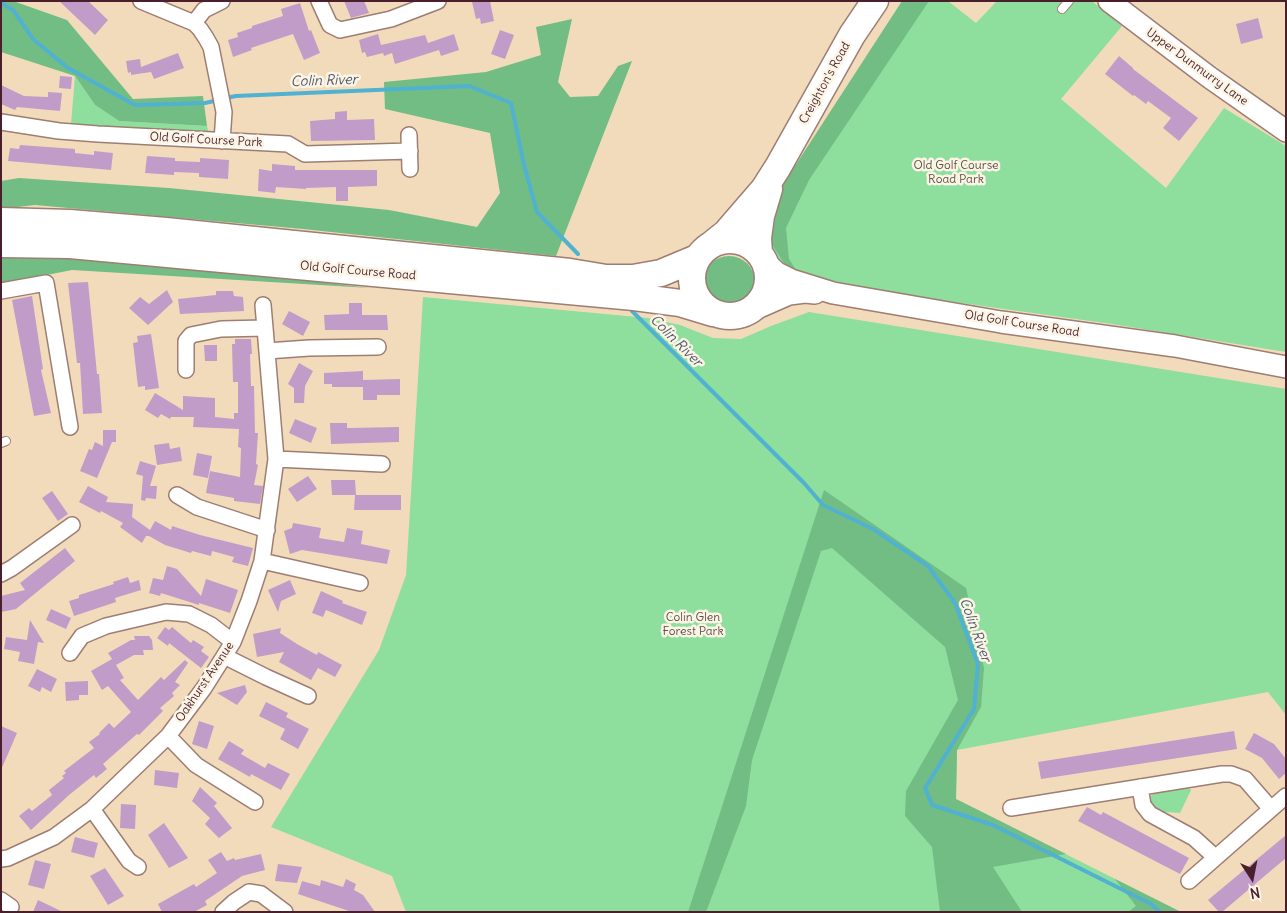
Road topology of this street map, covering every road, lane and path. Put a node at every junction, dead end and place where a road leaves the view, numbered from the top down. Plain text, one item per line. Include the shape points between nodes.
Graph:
1 (141, 1) edge
2 (222, 1) edge
3 (319, 1) edge
4 (438, 1) edge
5 (875, 1) edge
6 (1069, 1) edge
7 (1122, 5) edge
8 (1062, 9) dead end
9 (194, 23) junction
10 (1, 122) edge
11 (1286, 131) edge
12 (409, 135) dead end
13 (222, 140) junction
14 (410, 151) junction
15 (778, 167) junction
16 (410, 169) dead end
17 (1, 221) edge
18 (1, 244) edge
19 (705, 250) junction
20 (762, 258) junction
21 (1, 292) edge
22 (833, 293) junction
23 (263, 305) dead end
24 (748, 312) junction
25 (713, 313) junction
26 (265, 328) junction
27 (378, 347) dead end
28 (267, 357) junction
29 (1286, 367) edge
30 (186, 370) dead end
31 (70, 427) dead end
32 (276, 459) junction
33 (382, 464) dead end
34 (177, 495) dead end
35 (72, 524) dead end
36 (267, 530) junction
37 (262, 561) junction
38 (1, 574) edge
39 (360, 583) dead end
40 (233, 642) junction
41 (70, 653) dead end
42 (224, 656) junction
43 (308, 696) dead end
44 (168, 736) junction
45 (1140, 787) junction
46 (1286, 796) edge
47 (255, 802) dead end
48 (1011, 808) dead end
49 (92, 809) junction
50 (1271, 809) junction
51 (1215, 857) junction
52 (1, 859) edge
53 (138, 867) dead end
54 (1189, 881) dead end
55 (223, 912) edge
56 (285, 912) edge

1 - 9 street
2 - 9 street via 204,10
3 - 4 street via 330,25 340,30 391,19
5 - 15 highway, Creighton's Road via 852,34
6 - 8 lane
7 - 11 street, Upper Dunmurry Lane via 1209,77
9 - 13 street via 211,47 224,117
10 - 13 street, Old Golf Course Park via 78,133
12 - 14 street
13 - 14 street, Old Golf Course Park via 288,144 305,154
14 - 16 street
15 - 19 highway, Creighton's Road via 746,211
15 - 20 highway, Creighton's Road via 761,216 758,238
17 - 19 highway, Old Golf Course Road via 166,231 570,272 629,270 665,264
18 - 25 highway, Old Golf Course Road via 70,245 634,297 680,303
19 - 20 highway via 721,241 732,240 752,246
19 - 25 highway via 692,274 692,286 703,306
20 - 22 street, Old Golf Course Road via 777,273 791,280
20 - 24 highway via 768,278 765,295
21 - 31 street via 46,283
22 - 24 street via 789,294
22 - 29 street, Old Golf Course Road via 1001,322 1174,346
23 - 26 street, Oakhurst Avenue
24 - 25 highway via 724,317
26 - 28 street, Oakhurst Avenue
26 - 30 street via 221,329 191,335 186,341
27 - 28 street via 309,348
28 - 32 street, Oakhurst Avenue
32 - 33 street
32 - 36 street, Oakhurst Avenue
34 - 36 street via 197,507
35 - 38 street
36 - 37 street, Oakhurst Avenue
37 - 39 street
37 - 40 street, Oakhurst Avenue
40 - 41 street via 211,625 189,614 166,612 106,626 82,636
40 - 42 street, Oakhurst Avenue
42 - 43 street
42 - 44 street, Oakhurst Avenue
44 - 47 street via 196,765
44 - 49 street, Oakhurst Avenue
45 - 48 street
45 - 50 street via 1231,774 1245,779
45 - 51 street via 1143,804 1150,814 1194,838
46 - 50 street
49 - 52 street, Oakhurst Avenue via 54,837
49 - 53 street via 129,860
50 - 51 street
51 - 54 street
55 - 56 street via 249,892 261,894

